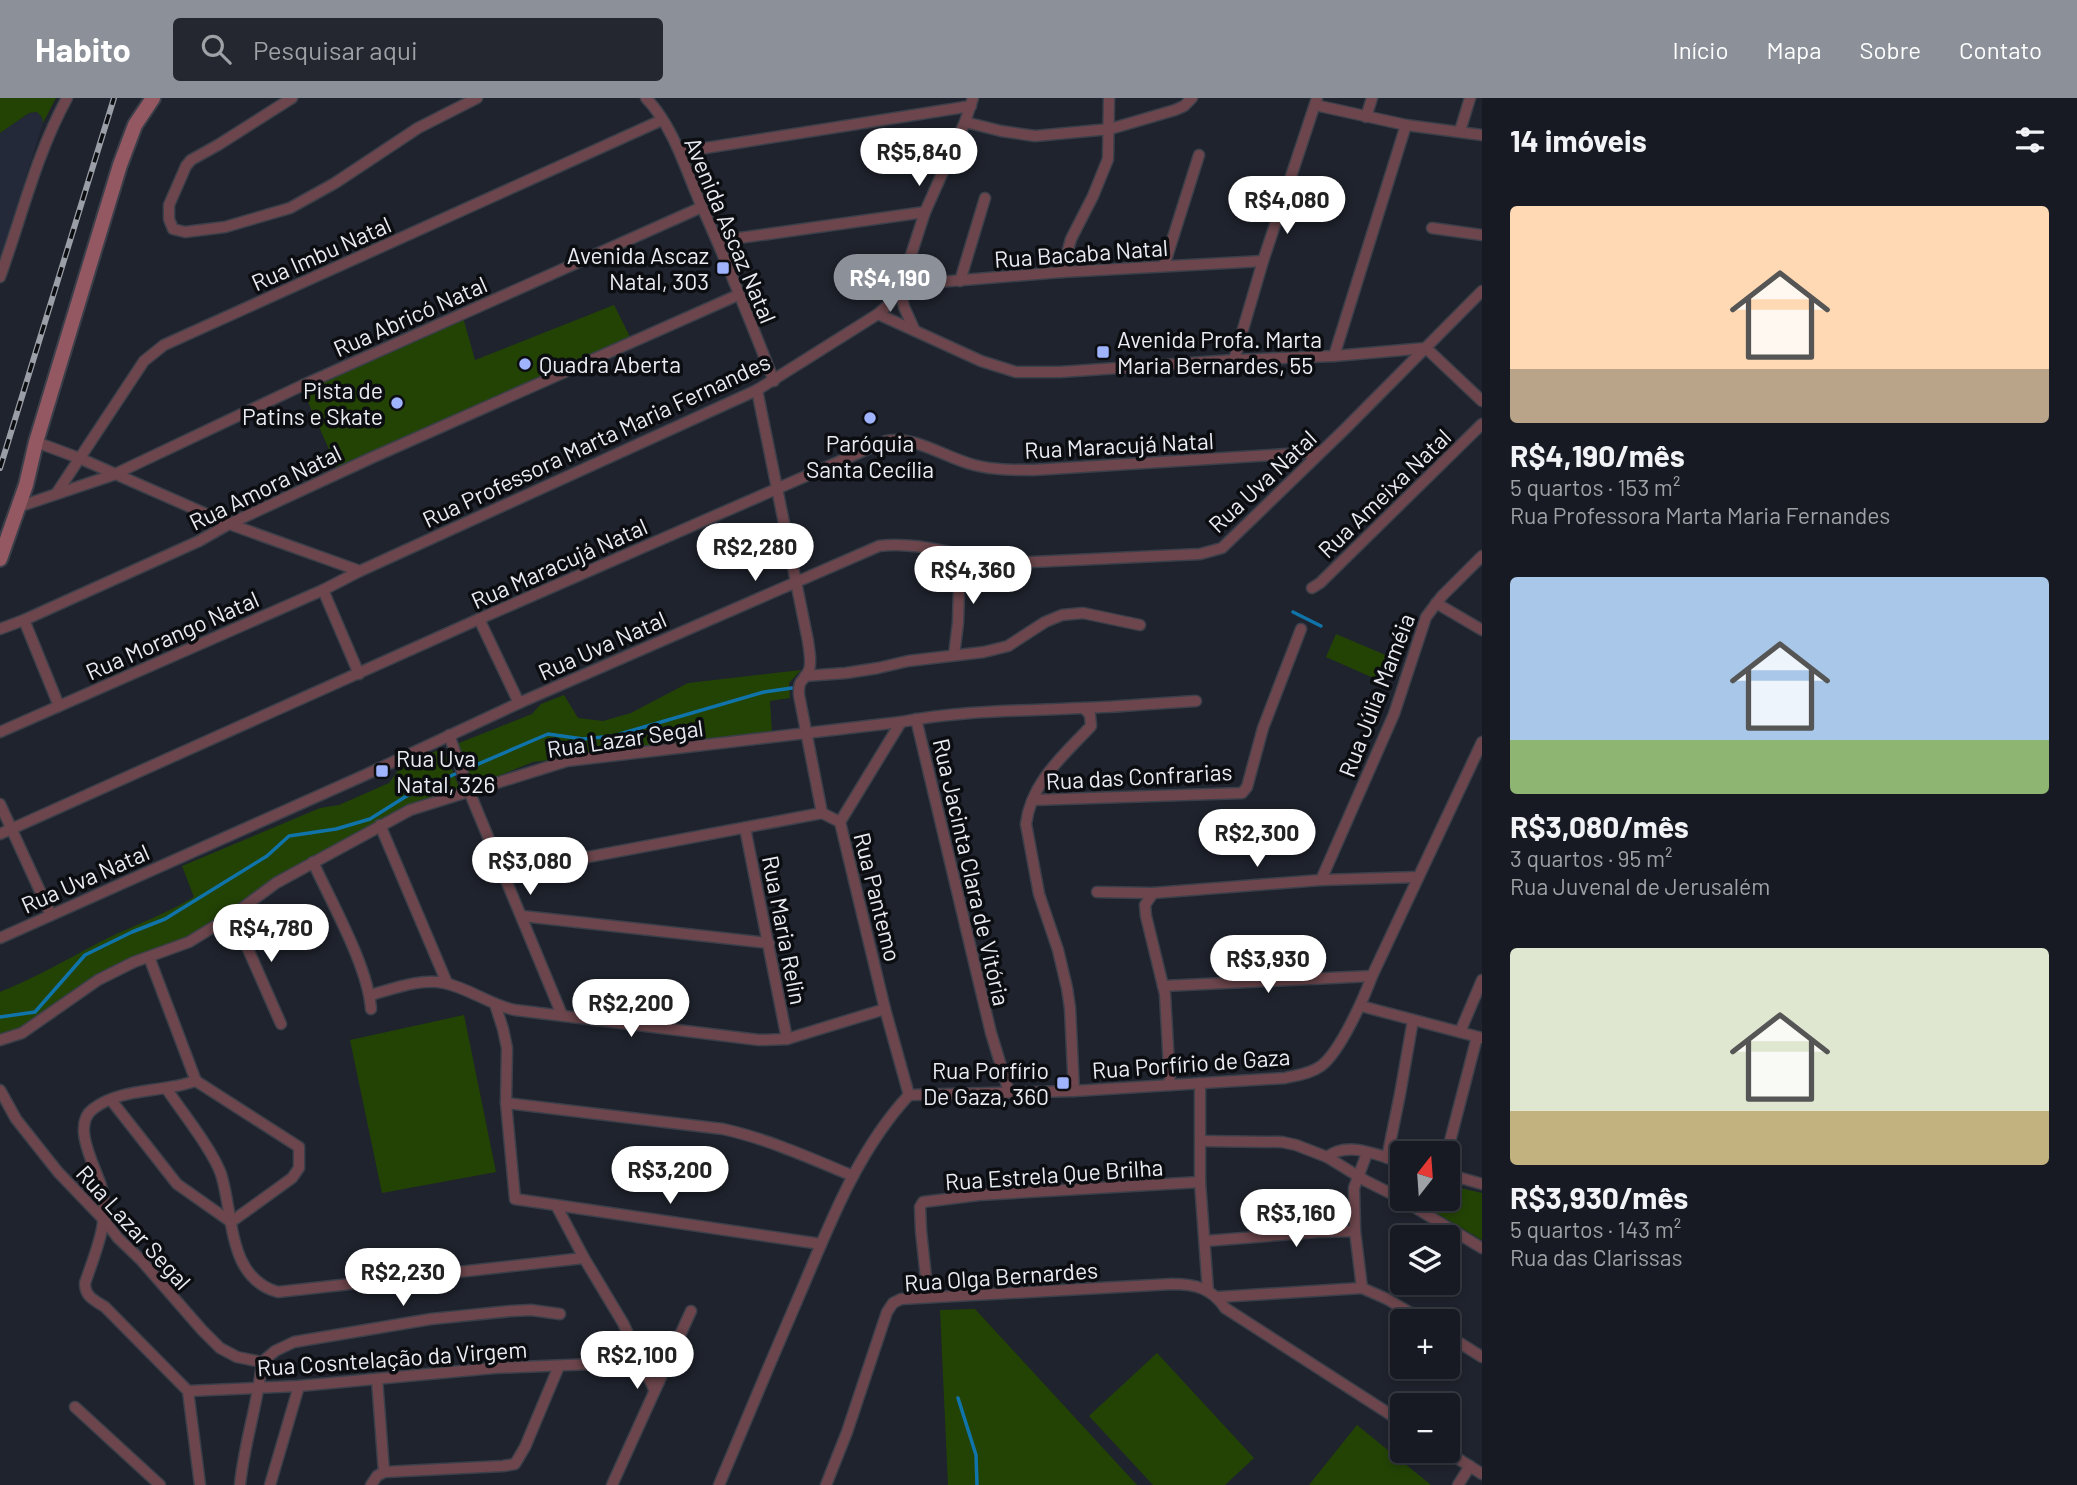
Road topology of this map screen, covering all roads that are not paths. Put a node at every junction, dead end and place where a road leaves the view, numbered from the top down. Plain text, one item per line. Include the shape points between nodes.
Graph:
1 (67, 98) edge
2 (153, 98) edge
3 (292, 98) edge
4 (477, 98) edge
5 (646, 98) edge
6 (1109, 98) edge
7 (1192, 98) edge
8 (1372, 98) edge
9 (1470, 98) edge
10 (972, 102) edge
11 (1316, 102) edge
12 (1366, 117) junction
13 (662, 120) junction
14 (965, 122) junction
15 (1406, 125) junction
16 (1110, 129) junction
17 (1460, 131) junction
18 (1482, 135) edge
19 (680, 152) junction
20 (1199, 155) dead end
21 (985, 198) dead end
22 (702, 207) junction
23 (925, 212) junction
24 (1432, 228) dead end
25 (1482, 235) edge
26 (718, 241) junction
27 (1262, 261) junction
28 (1164, 267) junction
29 (1062, 272) junction
30 (0, 277) edge
31 (960, 281) junction
32 (901, 287) junction
33 (1482, 291) edge
34 (738, 295) junction
35 (878, 314) junction
36 (914, 329) junction
37 (1426, 348) junction
38 (1334, 356) junction
39 (1234, 359) junction
40 (774, 381) junction
41 (757, 390) junction
42 (1482, 401) edge
43 (1482, 424) edge
44 (36, 442) junction
45 (1320, 452) junction
46 (79, 458) junction
47 (113, 474) junction
48 (776, 490) junction
49 (56, 494) junction
50 (18, 507) junction
51 (229, 524) junction
52 (960, 555) junction
53 (1482, 556) edge
54 (0, 559) edge
55 (359, 571) junction
56 (796, 581) junction
57 (1312, 588) dead end
58 (323, 590) junction
59 (1436, 603) junction
60 (479, 619) junction
61 (24, 620) junction
62 (1140, 625) dead end
63 (0, 629) edge
64 (1301, 629) dead end
65 (1482, 630) edge
66 (954, 655) junction
67 (359, 674) junction
68 (806, 676) junction
69 (1196, 701) dead end
70 (519, 703) junction
71 (59, 706) junction
72 (1084, 708) junction
73 (916, 719) junction
74 (901, 722) junction
75 (0, 732) edge
76 (807, 732) junction
77 (450, 737) junction
78 (1482, 742) edge
79 (467, 787) junction
80 (1033, 800) junction
81 (0, 804) edge
82 (822, 813) junction
83 (840, 822) junction
84 (380, 824) junction
85 (745, 828) junction
86 (5, 832) edge
87 (313, 862) junction
88 (503, 873) junction
89 (1418, 877) junction
90 (1390, 879) junction
91 (1321, 880) junction
92 (1097, 892) dead end
93 (1153, 892) junction
94 (1406, 904) junction
95 (51, 915) junction
96 (233, 915) junction
97 (522, 916) junction
98 (0, 937) edge
99 (769, 943) junction
100 (149, 957) junction
101 (1372, 976) junction
102 (1482, 980) edge
103 (447, 984) junction
104 (1163, 986) junction
105 (370, 995) junction
106 (495, 1004) junction
107 (1361, 1006) junction
108 (371, 1009) dead end
109 (885, 1009) junction
110 (562, 1015) junction
111 (1413, 1020) junction
112 (281, 1024) dead end
113 (1460, 1032) junction
114 (1480, 1037) edge
115 (787, 1039) junction
116 (0, 1040) edge
117 (196, 1081) junction
118 (1200, 1083) junction
119 (1170, 1085) junction
120 (166, 1088) junction
121 (0, 1090) edge
122 (1074, 1091) junction
123 (1009, 1092) junction
124 (909, 1095) junction
125 (111, 1100) junction
126 (506, 1103) junction
127 (1200, 1141) junction
128 (1450, 1141) edge
129 (1367, 1153) junction
130 (1327, 1157) junction
131 (1387, 1158) junction
132 (1390, 1159) edge
133 (853, 1176) junction
134 (1358, 1176) junction
135 (1460, 1178) edge
136 (1200, 1182) junction
137 (1482, 1184) edge
138 (556, 1205) junction
139 (105, 1221) junction
140 (231, 1222) junction
141 (1355, 1231) junction
142 (1205, 1241) junction
143 (821, 1244) junction
144 (1482, 1248) edge
145 (584, 1258) junction
146 (1362, 1288) junction
147 (1208, 1290) junction
148 (928, 1297) junction
149 (1218, 1297) junction
150 (1404, 1309) edge
151 (691, 1311) dead end
152 (560, 1314) dead end
153 (1460, 1343) edge
154 (1482, 1357) edge
155 (262, 1362) junction
156 (641, 1362) junction
157 (559, 1366) junction
158 (377, 1379) junction
159 (299, 1385) junction
160 (260, 1387) junction
161 (654, 1389) junction
162 (188, 1391) junction
163 (75, 1407) dead end
164 (1390, 1414) edge
165 (1460, 1460) edge
166 (1470, 1466) junction
167 (384, 1472) junction
168 (1482, 1474) edge
169 (160, 1485) edge
170 (200, 1485) edge
171 (240, 1485) edge
172 (270, 1485) edge
173 (371, 1485) edge
174 (612, 1485) edge
175 (719, 1485) edge
176 (826, 1485) edge
177 (1458, 1485) edge

1 - 30 street via 42,149
2 - 44 street via 135,125 120,165
3 - 4 street via 191,160 169,205 173,229 225,227 290,208 418,128
5 - 13 street, Avenida Ascaz Natal
6 - 16 street
7 - 16 street via 1175,110
8 - 12 street
9 - 17 street
10 - 14 street
10 - 19 street
11 - 12 street
11 - 27 street
12 - 15 street
13 - 19 street, Avenida Ascaz Natal
13 - 46 street, Rua Imbu Natal via 163,345 145,360
14 - 16 street via 1035,135
14 - 23 street
15 - 17 street
15 - 38 street
16 - 29 street via 1108,159 1071,239
17 - 18 street
19 - 22 street, Avenida Ascaz Natal
20 - 28 street
21 - 31 street
22 - 26 street, Avenida Ascaz Natal
22 - 47 street, Rua Abricó Natal
23 - 26 street
23 - 32 street
24 - 25 street
26 - 34 street, Avenida Ascaz Natal
27 - 28 street, Rua Bacaba Natal
27 - 39 street
28 - 29 street, Rua Bacaba Natal
29 - 31 street, Rua Bacaba Natal
31 - 32 street, Rua Bacaba Natal
32 - 35 street, Rua Professora Marta Maria Fernandes
32 - 36 street
33 - 37 street, Rua Uva Natal
34 - 40 street, Avenida Ascaz Natal
34 - 51 street, Rua Amora Natal
35 - 36 street
35 - 40 street, Rua Professora Marta Maria Fernandes
36 - 39 street via 1016,372
37 - 38 street
37 - 42 street
37 - 45 street, Rua Uva Natal
38 - 39 street
40 - 41 street, Rua Professora Marta Maria Fernandes
41 - 48 street
41 - 55 street, Rua Professora Marta Maria Fernandes
43 - 57 street, Rua Ameixa Natal
44 - 46 street
44 - 50 street
45 - 48 street, Rua Maracujá Natal via 1002,470 895,439
45 - 52 street, Rua Uva Natal via 1226,546 1213,551 1010,563
46 - 47 street
46 - 49 street, Rua Imbu Natal
47 - 49 street, Rua Abricó Natal
47 - 51 street
48 - 56 street
48 - 60 street, Rua Maracujá Natal
49 - 50 street, Rua Abricó Natal
50 - 54 street
51 - 55 street
51 - 61 street, Rua Amora Natal
52 - 56 street, Rua Uva Natal via 904,545 879,546
52 - 66 street
53 - 59 street, Rua Júlia Maméia
55 - 58 street, Rua Morango Natal
56 - 68 street via 810,662
56 - 70 street, Rua Uva Natal
58 - 67 street
58 - 71 street, Rua Morango Natal
59 - 65 street
59 - 91 street, Rua Júlia Maméia via 1426,617 1394,714
60 - 67 street, Rua Maracujá Natal
60 - 70 street
61 - 63 street, Rua Amora Natal
61 - 71 street
62 - 66 street via 1083,613 1062,615 1008,646
64 - 80 street, Rua das Confrarias via 1242,793
66 - 68 street
67 - 86 street, Rua Maracujá Natal
68 - 76 street via 799,695
69 - 72 street, Rua Lazar Segal
70 - 77 street, Rua Uva Natal
71 - 75 street, Rua Morango Natal
72 - 73 street, Rua Lazar Segal
72 - 80 street via 1091,726 1048,771
73 - 74 street, Rua Lazar Segal
73 - 123 street, Rua Jacinta Clara de Vitória
74 - 76 street, Rua Lazar Segal
74 - 83 street, Rua Pantemo
76 - 79 street, Rua Lazar Segal via 567,761
76 - 82 street
77 - 79 street
77 - 95 street, Rua Uva Natal
78 - 89 street, Rua Porfírio de Gaza
79 - 84 street, Rua Lazar Segal
79 - 88 street
80 - 122 street via 1026,829 1039,894 1067,988
81 - 86 street
82 - 83 street
82 - 85 street
83 - 109 street, Rua Pantemo
84 - 87 street, Rua Lazar Segal
84 - 103 street
85 - 88 street
85 - 99 street, Rua Maria Relin
86 - 95 street
87 - 96 street, Rua Lazar Segal
87 - 105 street
88 - 97 street
89 - 90 street
89 - 94 street, Rua Porfírio de Gaza
90 - 91 street
90 - 94 street via 1402,888
91 - 93 street
92 - 93 street
93 - 104 street via 1145,905 1146,916
94 - 101 street, Rua Porfírio de Gaza
95 - 98 street, Rua Uva Natal
96 - 100 street, Rua Lazar Segal via 190,942
96 - 112 street
97 - 99 street
97 - 110 street
99 - 115 street, Rua Maria Relin
100 - 116 street, Rua Lazar Segal via 98,980 22,1033
100 - 117 street
101 - 104 street
101 - 107 street, Rua Porfírio de Gaza
102 - 113 street
103 - 105 street via 416,984
103 - 106 street
104 - 119 street
105 - 108 street
106 - 110 street
106 - 126 street via 507,1048
107 - 111 street
107 - 118 street, Rua Porfírio de Gaza via 1329,1059 1309,1073
109 - 115 street
109 - 124 street, Rua Pantemo
110 - 115 street via 759,1040
111 - 113 street
111 - 131 street
113 - 114 street
114 - 128 street
117 - 120 street
117 - 140 street via 299,1147 299,1168 292,1178
118 - 119 street, Rua Porfírio de Gaza
118 - 127 street
119 - 122 street, Rua Porfírio de Gaza
120 - 125 street
120 - 140 street via 214,1158
121 - 139 street, Rua Lazar Segal via 16,1119 58,1172
122 - 123 street, Rua Porfírio de Gaza
123 - 124 street, Rua Porfírio de Gaza
124 - 133 street via 888,1117
125 - 139 street via 91,1109 85,1127 88,1153 104,1196
125 - 140 street via 177,1184
126 - 133 street via 723,1129 781,1146
126 - 138 street via 515,1199
127 - 130 street via 1282,1142
127 - 136 street
129 - 130 street via 1346,1149
129 - 131 street
129 - 134 street
130 - 134 street
131 - 132 street
133 - 143 street
134 - 141 street
134 - 144 street
135 - 137 street
136 - 142 street
136 - 148 street, Rua Estrela Que Brilha via 923,1202 919,1207
138 - 143 street
138 - 145 street
139 - 155 street, Rua Lazar Segal via 220,1348
139 - 162 street via 85,1292
140 - 145 street via 246,1270 258,1284 278,1292
141 - 142 street
141 - 146 street
142 - 147 street
143 - 175 street
145 - 156 street
146 - 149 street
146 - 150 street
147 - 148 street, Rua Olga Bernardes via 1172,1284
147 - 149 street, Rua Olga Bernardes
148 - 176 street, Rua Olga Bernardes via 901,1299 887,1312
149 - 164 street, Rua Olga Bernardes via 1225,1308
151 - 161 street
152 - 155 street via 521,1310 431,1319 294,1342
153 - 154 street
155 - 160 street
156 - 157 street, Rua Cosntelação da Virgem
156 - 161 street
157 - 158 street, Rua Cosntelação da Virgem
157 - 167 street via 515,1464
158 - 159 street, Rua Cosntelação da Virgem
158 - 167 street
159 - 160 street, Rua Cosntelação da Virgem
159 - 172 street
160 - 162 street, Rua Cosntelação da Virgem
160 - 171 street
161 - 174 street
162 - 170 street
163 - 169 street
165 - 166 street
166 - 168 street
166 - 177 street
167 - 173 street

